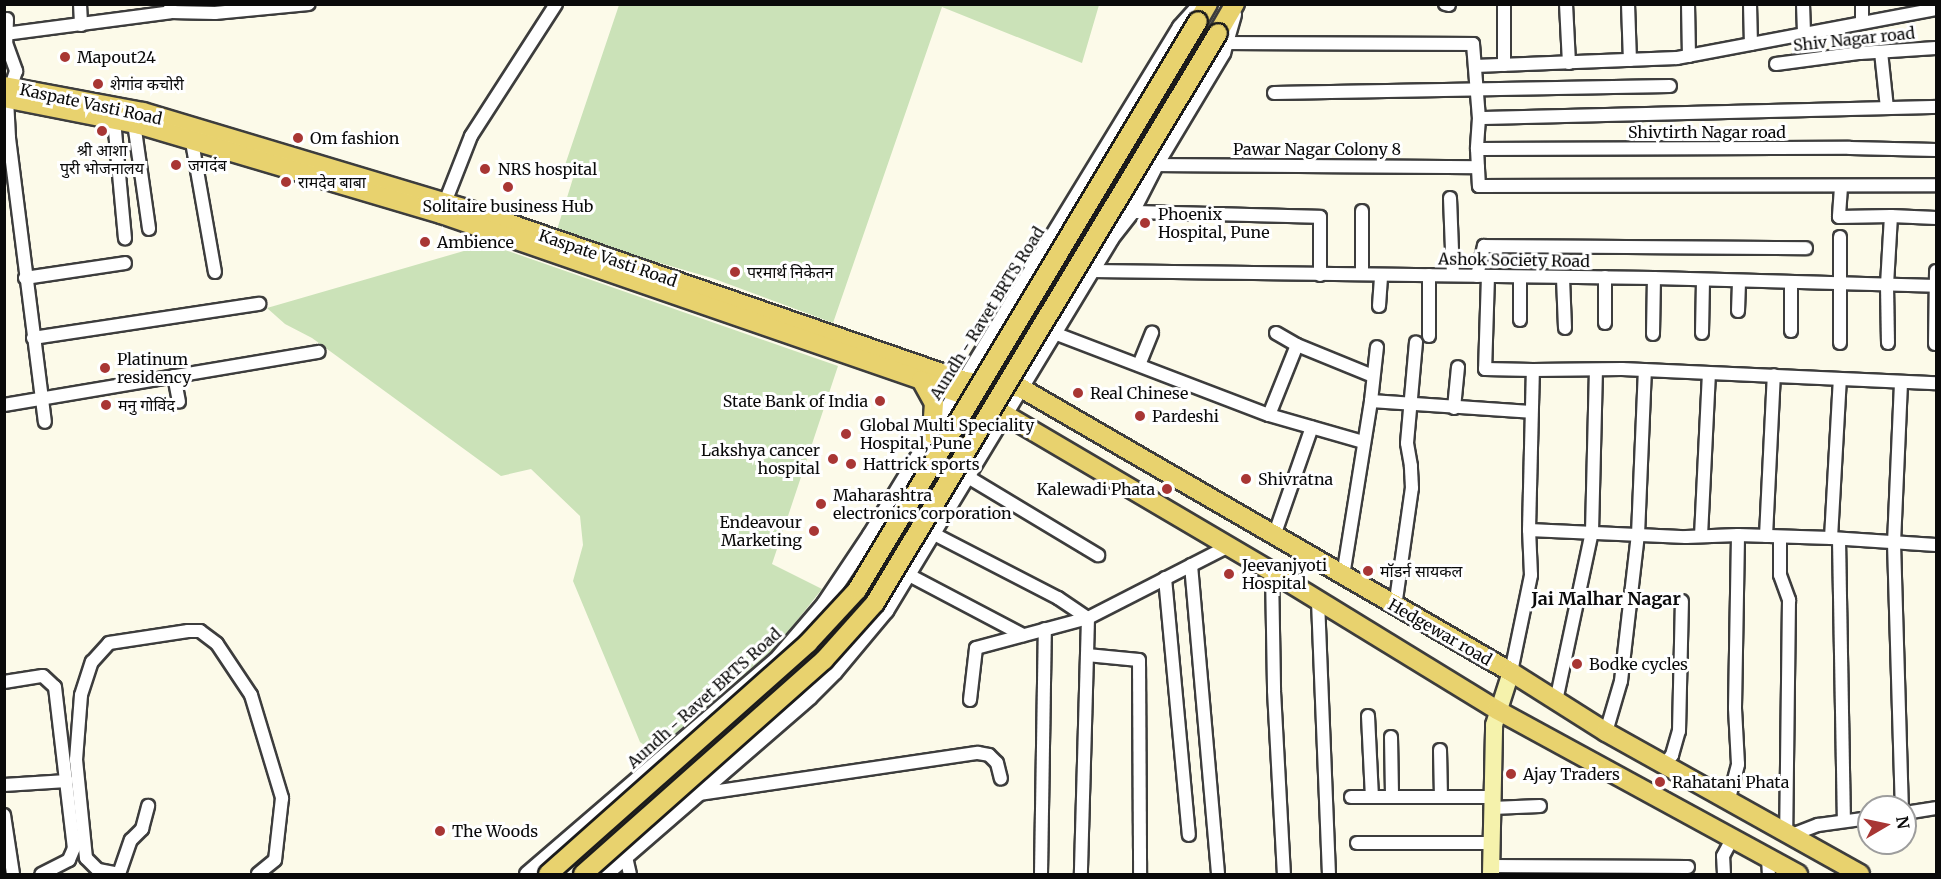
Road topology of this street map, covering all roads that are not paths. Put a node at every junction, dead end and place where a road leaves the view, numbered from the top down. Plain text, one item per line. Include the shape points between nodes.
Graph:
1 (80, 4) edge
2 (309, 4) edge
3 (556, 4) edge
4 (1208, 4) edge
5 (1237, 4) edge
6 (1504, 4) edge
7 (1566, 4) edge
8 (1628, 4) edge
9 (1688, 4) edge
10 (1750, 4) edge
11 (1803, 4) edge
12 (1862, 4) edge
13 (170, 8) edge
14 (1932, 10) edge
15 (1200, 13) edge
16 (7, 19) dead end
17 (1862, 22) junction
18 (81, 25) junction
19 (1804, 33) junction
20 (5, 34) edge
21 (1222, 38) junction
22 (1751, 44) junction
23 (1936, 48) edge
24 (1881, 52) junction
25 (1689, 56) junction
26 (1630, 60) junction
27 (1569, 63) junction
28 (1504, 64) junction
29 (1776, 64) dead end
30 (1475, 66) junction
31 (1670, 86) dead end
32 (1477, 91) junction
33 (7, 92) edge
34 (1274, 93) dead end
35 (1936, 107) edge
36 (1887, 108) junction
37 (1479, 118) junction
38 (114, 120) junction
39 (134, 123) junction
40 (192, 142) junction
41 (1478, 149) junction
42 (1936, 150) edge
43 (1155, 165) junction
44 (1478, 167) junction
45 (1936, 185) edge
46 (1841, 187) junction
47 (1450, 198) dead end
48 (443, 208) junction
49 (1362, 211) dead end
50 (1132, 212) junction
51 (1891, 216) junction
52 (1936, 218) edge
53 (149, 229) dead end
54 (1840, 237) dead end
55 (125, 238) dead end
56 (1806, 248) dead end
57 (125, 263) dead end
58 (1092, 271) junction
59 (1936, 271) edge
60 (215, 272) dead end
61 (1362, 274) junction
62 (1381, 274) junction
63 (1320, 275) junction
64 (1429, 275) junction
65 (1453, 275) junction
66 (1482, 276) junction
67 (1520, 277) junction
68 (1605, 277) junction
69 (25, 278) junction
70 (1563, 278) junction
71 (1654, 278) junction
72 (1703, 280) junction
73 (1739, 282) junction
74 (1791, 282) junction
75 (1840, 283) junction
76 (1887, 285) junction
77 (1936, 286) edge
78 (259, 304) dead end
79 (1380, 306) dead end
80 (1738, 311) dead end
81 (1520, 320) dead end
82 (1605, 323) dead end
83 (792, 328) junction
84 (1565, 328) dead end
85 (1791, 331) dead end
86 (1054, 333) junction
87 (1152, 333) dead end
88 (1276, 333) dead end
89 (1702, 333) dead end
90 (1653, 334) dead end
91 (1429, 336) dead end
92 (33, 338) junction
93 (1416, 342) dead end
94 (1840, 343) dead end
95 (1888, 343) dead end
96 (1935, 344) dead end
97 (1297, 345) junction
98 (1377, 347) dead end
99 (319, 352) dead end
100 (1139, 365) junction
101 (1458, 367) dead end
102 (1533, 370) junction
103 (1596, 370) junction
104 (1646, 370) junction
105 (1709, 373) junction
106 (1774, 375) junction
107 (174, 376) junction
108 (1373, 376) junction
109 (1840, 379) junction
110 (921, 380) junction
111 (1901, 383) junction
112 (1936, 383) edge
113 (961, 387) junction
114 (1021, 388) junction
115 (41, 400) junction
116 (1371, 401) junction
117 (178, 402) dead end
118 (4, 405) edge
119 (1412, 405) junction
120 (1454, 408) junction
121 (1531, 412) junction
122 (1005, 413) junction
123 (1269, 415) junction
124 (45, 422) dead end
125 (1312, 427) junction
126 (932, 434) junction
127 (1363, 442) junction
128 (968, 477) junction
129 (1529, 530) junction
130 (1592, 532) junction
131 (934, 534) junction
132 (1638, 535) junction
133 (1738, 535) junction
134 (1274, 536) junction
135 (1701, 536) junction
136 (1766, 536) junction
137 (1780, 537) junction
138 (1835, 538) junction
139 (1894, 543) junction
140 (1936, 545) edge
141 (1229, 546) junction
142 (1098, 555) dead end
143 (1191, 565) junction
144 (1272, 572) junction
145 (909, 575) junction
146 (1343, 576) junction
147 (1165, 578) junction
148 (1318, 601) junction
149 (1682, 601) dead end
150 (1395, 607) junction
151 (1088, 618) junction
152 (1045, 629) junction
153 (1023, 635) junction
154 (1087, 656) junction
155 (1511, 672) junction
156 (4, 682) edge
157 (970, 700) dead end
158 (1556, 701) junction
159 (1497, 710) junction
160 (1368, 716) dead end
161 (1606, 732) junction
162 (1391, 737) dead end
163 (1440, 750) dead end
164 (1665, 765) junction
165 (1001, 779) dead end
166 (67, 781) junction
167 (4, 785) edge
168 (699, 794) junction
169 (1902, 795) edge
170 (1350, 797) dead end
171 (1372, 797) junction
172 (1392, 797) junction
173 (1441, 797) junction
174 (1492, 802) junction
175 (1728, 802) junction
176 (148, 806) dead end
177 (1540, 806) dead end
178 (1936, 808) edge
179 (1917, 811) edge
180 (4, 815) edge
181 (1857, 819) edge
182 (1844, 821) junction
183 (1189, 835) dead end
184 (1787, 835) junction
185 (1733, 837) junction
186 (1357, 843) dead end
187 (1491, 843) junction
188 (7, 847) edge
189 (626, 857) junction
190 (1769, 866) edge
191 (1689, 867) dead end
192 (1491, 870) edge
193 (13, 874) edge
194 (41, 874) edge
195 (119, 874) edge
196 (258, 874) edge
197 (527, 874) edge
198 (548, 874) edge
199 (583, 874) edge
200 (606, 874) edge
201 (630, 874) edge
202 (1041, 874) edge
203 (1081, 874) edge
204 (1140, 874) edge
205 (1218, 874) edge
206 (1284, 874) edge
207 (1329, 874) edge
208 (1724, 874) edge
209 (1798, 874) edge
210 (1860, 874) edge

1 - 18 street
2 - 13 street via 215,13
3 - 48 street via 471,136
4 - 15 main road
5 - 21 main road
6 - 28 street
7 - 27 street
8 - 26 street
9 - 25 street
10 - 22 street
11 - 19 street
12 - 17 street
13 - 18 street
14 - 17 street
15 - 113 street, Aundh - Ravet BRTS Road via 1180,27
15 - 198 main road, bridge via 856,590 808,643
16 - 20 street
17 - 19 street
18 - 20 street
19 - 22 street
20 - 33 street via 16,71
21 - 30 street via 1473,44
21 - 43 street via 1223,53
21 - 199 main road, bridge via 875,603 816,668
22 - 25 street
23 - 24 street, Shiv Nagar road
24 - 29 street, Shiv Nagar road
24 - 36 street
25 - 26 street
26 - 27 street
27 - 28 street
28 - 30 street
30 - 32 street
31 - 32 street
32 - 34 street
32 - 37 street
33 - 38 main road, Kaspate Vasti Road
33 - 48 main road, Kaspate Vasti Road via 143,112
33 - 69 street
35 - 36 street
36 - 37 street
37 - 41 street
38 - 39 main road, Kaspate Vasti Road
38 - 55 street
39 - 40 main road, Kaspate Vasti Road
39 - 53 street
40 - 48 main road, Kaspate Vasti Road
40 - 60 street
41 - 42 street, Shivtirth Nagar road
41 - 44 street
43 - 44 street, Pawar Nagar Colony 8
43 - 50 street
44 - 46 street via 1479,186
45 - 46 street
46 - 51 street via 1839,218
47 - 65 street
48 - 83 main road, Kaspate Vasti Road
49 - 61 street
50 - 58 street
50 - 63 street via 1320,217
51 - 52 street
51 - 76 street
54 - 75 street
56 - 66 street via 1484,246
57 - 69 street
58 - 63 street, Ashok Society Road
58 - 86 street
59 - 77 street
61 - 62 street, Ashok Society Road
61 - 63 street, Ashok Society Road
62 - 64 street, Ashok Society Road
62 - 79 street
64 - 65 street, Ashok Society Road
64 - 91 street
65 - 66 street, Ashok Society Road
66 - 67 street, Ashok Society Road
66 - 102 street via 1485,369
67 - 70 street, Ashok Society Road
67 - 81 street
68 - 70 street, Ashok Society Road
68 - 71 street, Ashok Society Road
68 - 82 street
69 - 92 street
70 - 84 street
71 - 72 street, Ashok Society Road
71 - 90 street
72 - 73 street, Ashok Society Road
72 - 89 street
73 - 74 street, Ashok Society Road
73 - 80 street
74 - 75 street, Ashok Society Road
74 - 85 street
75 - 76 street, Ashok Society Road
75 - 94 street
76 - 77 street, Ashok Society Road
76 - 95 street
77 - 96 street
78 - 92 street
83 - 110 main road, Kaspate Vasti Road
83 - 113 main road, Kaspate Vasti Road
86 - 100 street
86 - 114 street
87 - 100 street
88 - 97 street
92 - 115 street
93 - 119 street
97 - 108 street
97 - 123 street
98 - 108 street
99 - 107 street
100 - 123 street
101 - 120 street
102 - 103 street
102 - 121 street
103 - 104 street
103 - 130 street
104 - 105 street
104 - 132 street
105 - 106 street
105 - 135 street
106 - 109 street
106 - 136 street
107 - 115 street
107 - 117 street
108 - 116 street
109 - 111 street
109 - 138 street
110 - 113 main road, Kaspate Vasti Road
110 - 126 main road via 934,403
111 - 112 street
111 - 139 street
113 - 114 main road
113 - 122 main road
113 - 126 street, Aundh - Ravet BRTS Road
114 - 122 street
114 - 134 main road, Hedgewar road
115 - 118 street
115 - 124 street
116 - 119 street
116 - 127 street
119 - 120 street
119 - 150 street via 1407,444 1413,482
120 - 121 street
121 - 129 street
122 - 128 street
122 - 141 main road
123 - 125 street
125 - 127 street
125 - 134 street
126 - 197 street, Aundh - Ravet BRTS Road via 838,585 800,634 776,660
127 - 146 street
128 - 131 street
128 - 142 street
129 - 130 street
129 - 155 street via 1531,574
130 - 132 street
130 - 158 street
131 - 145 street
131 - 151 street via 1058,598
132 - 135 street
132 - 161 street via 1621,681
133 - 135 street
133 - 136 street
133 - 175 street via 1738,764
134 - 146 main road, Hedgewar road
136 - 137 street
137 - 138 street
137 - 184 street via 1780,575 1790,600
138 - 139 street
138 - 182 street
139 - 140 street
139 - 169 street
141 - 143 street
141 - 144 main road
143 - 147 street
143 - 205 street
144 - 148 main road
144 - 206 street
145 - 153 street
145 - 168 street via 886,611 835,672
146 - 150 main road, Hedgewar road
147 - 151 street
147 - 183 street
148 - 159 main road
148 - 207 street
149 - 164 street via 1679,731
150 - 155 main road, Hedgewar road
151 - 152 street
151 - 154 street
152 - 153 street
152 - 202 street
153 - 157 street via 976,648
154 - 203 street
154 - 204 street via 1137,658 1140,662
155 - 158 main road, Hedgewar road
155 - 159 main road
156 - 166 street via 43,676 52,682
158 - 161 main road, Hedgewar road
159 - 174 main road
159 - 185 main road
160 - 171 street
161 - 164 main road, Hedgewar road
162 - 172 street
163 - 173 street
164 - 175 main road, Hedgewar road
165 - 168 street via 998,763 989,755 978,753
166 - 167 street
166 - 194 street via 73,854 66,863
168 - 189 street
170 - 171 street
171 - 172 street
172 - 173 street
173 - 174 street
174 - 177 street
174 - 187 main road
175 - 184 main road, Hedgewar road
176 - 195 street via 142,829 131,840
178 - 179 street
180 - 188 street
181 - 182 street
182 - 184 street
184 - 210 main road, Hedgewar road
185 - 190 main road
185 - 208 street via 1723,855
186 - 187 street
187 - 192 main road
188 - 193 street
189 - 200 street
189 - 201 street
190 - 209 main road
191 - 192 street
195 - 196 street via 98,870 86,858 76,760 81,695 92,662 109,643 188,631 200,631 217,644 251,695 282,798 275,860

